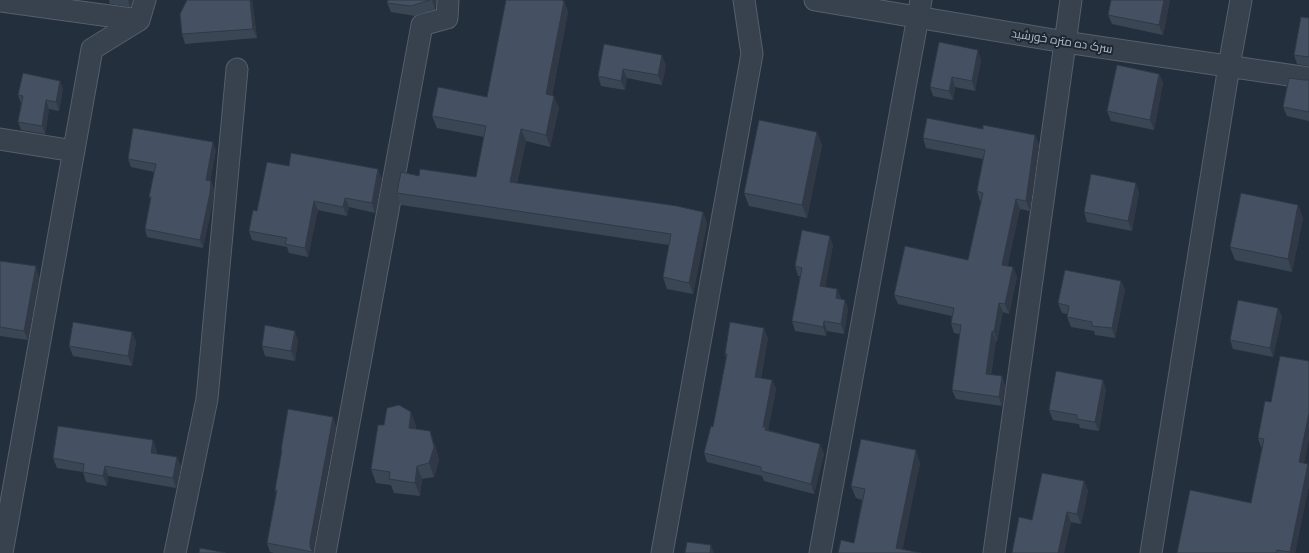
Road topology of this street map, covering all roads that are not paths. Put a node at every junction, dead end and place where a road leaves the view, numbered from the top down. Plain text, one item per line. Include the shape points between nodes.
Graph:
1 (145, 0) edge
2 (448, 0) edge
3 (744, 0) edge
4 (815, 0) edge
5 (1071, 0) edge
6 (1241, 0) edge
7 (0, 1) edge
8 (919, 8) edge
9 (138, 20) junction
10 (1065, 42) junction
11 (1229, 66) junction
12 (237, 69) dead end
13 (1309, 78) edge
14 (0, 139) edge
15 (74, 151) junction
16 (2, 553) edge
17 (175, 553) edge
18 (325, 553) edge
19 (662, 553) edge
20 (820, 553) edge
21 (994, 553) edge
22 (1151, 553) edge

1 - 9 street
2 - 18 street via 447,18 422,25
3 - 19 street via 752,54
4 - 8 street, سرک ده متره خورشید
5 - 10 street
6 - 11 street
7 - 9 street
8 - 10 street, سرک ده متره خورشید
8 - 20 street
9 - 15 street via 92,48
10 - 11 street, سرک ده متره خورشید
10 - 21 street
11 - 13 street, سرک ده متره خورشید
11 - 22 street
12 - 17 street via 207,399
14 - 15 street
15 - 16 street

